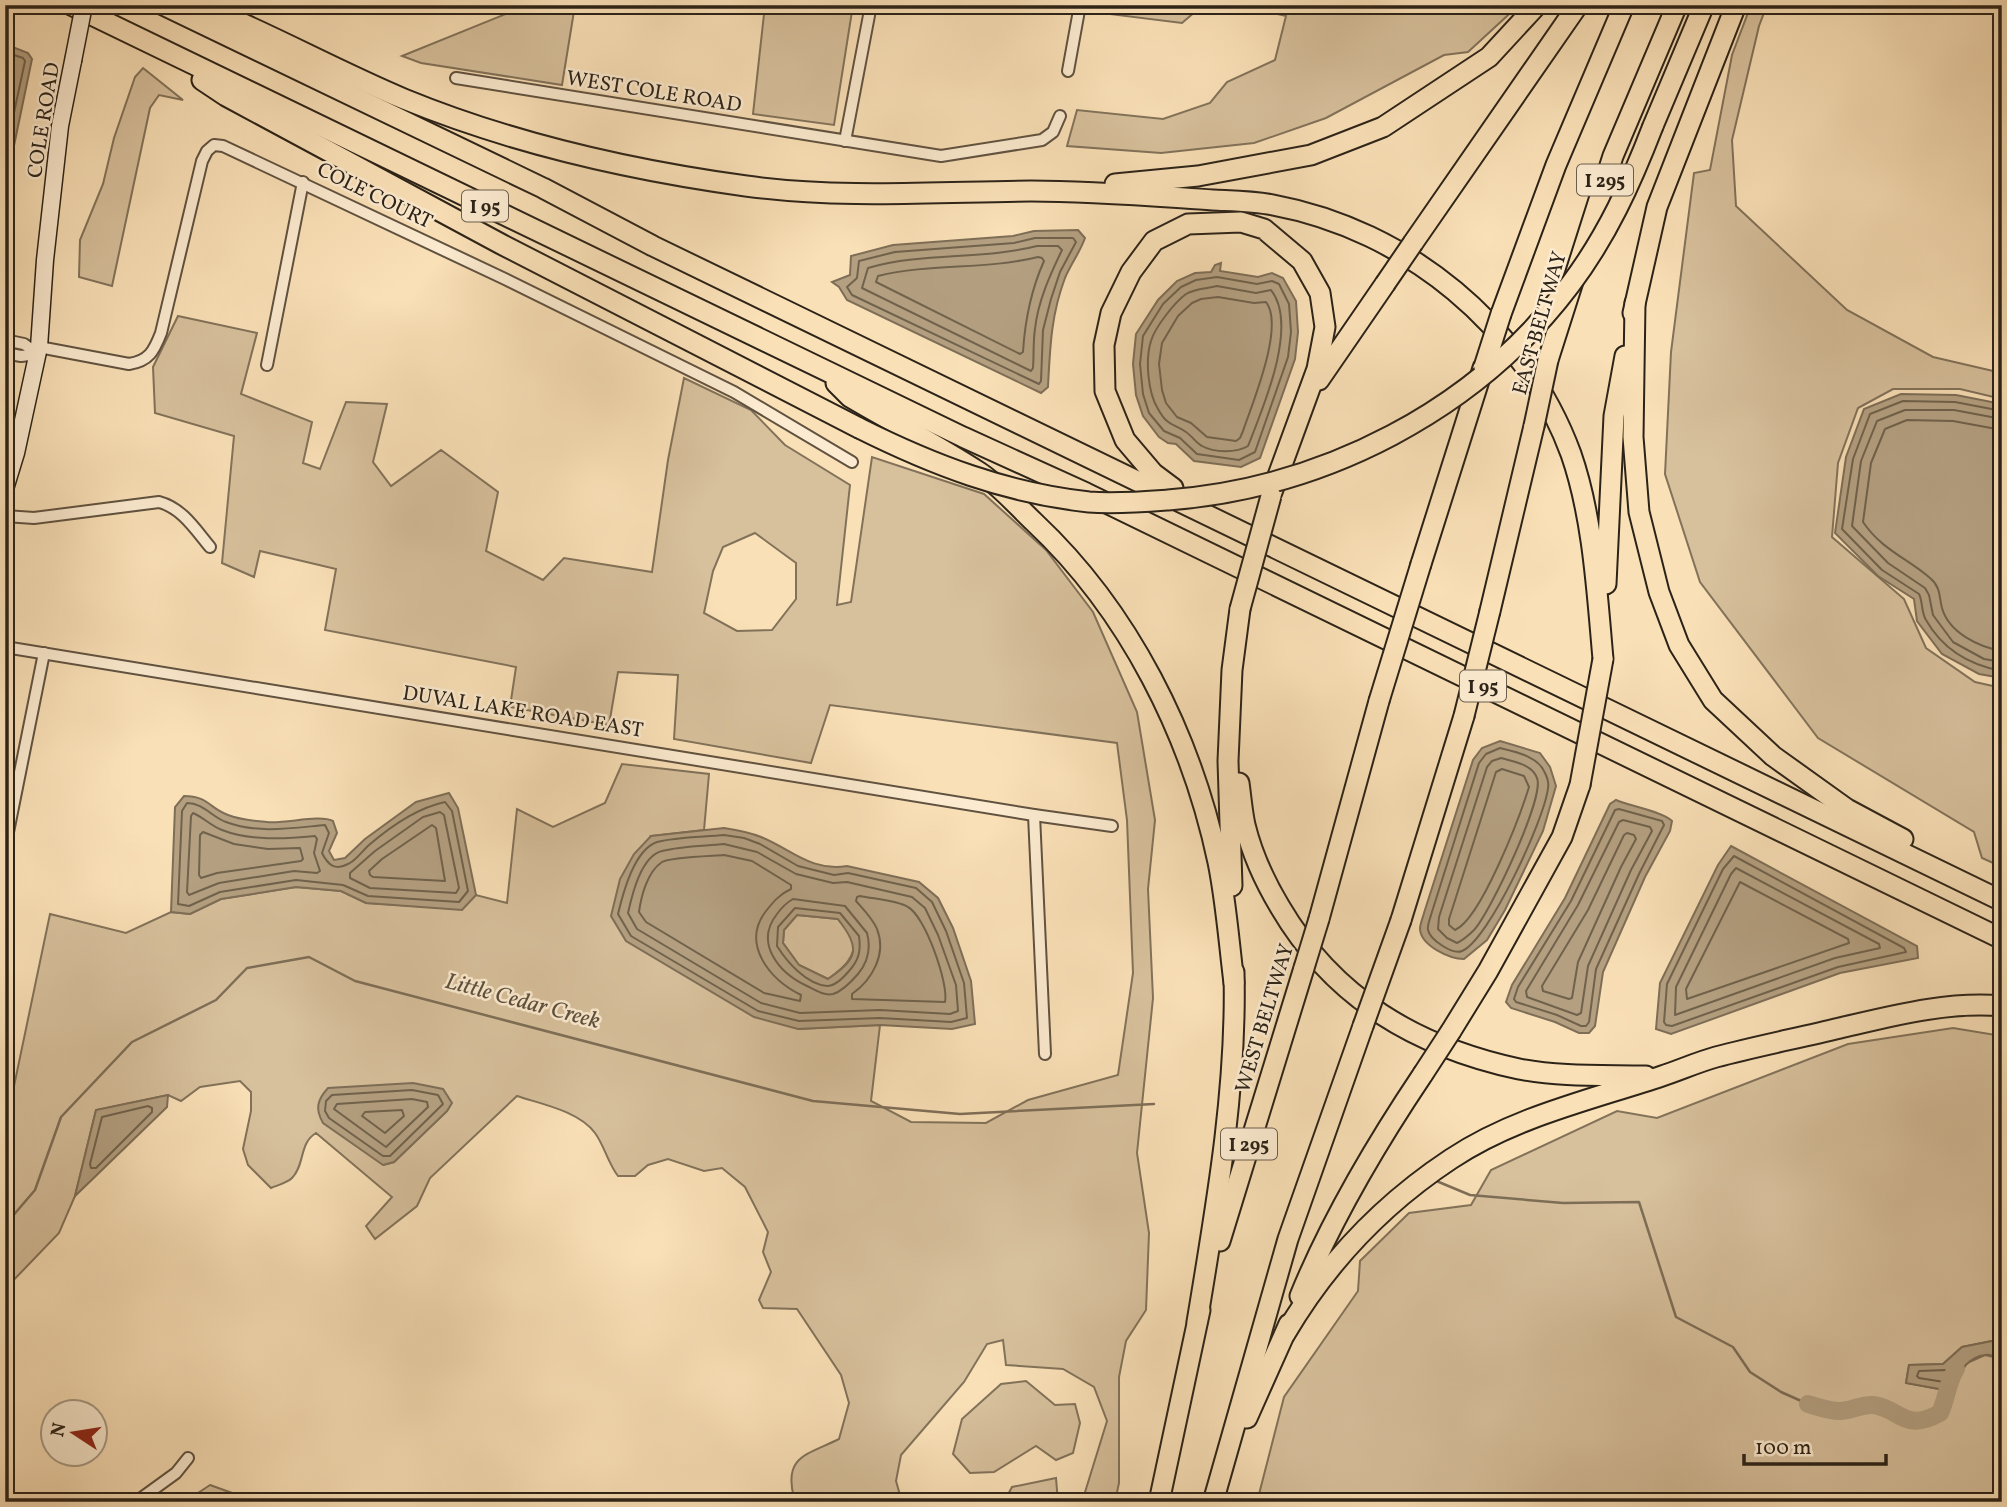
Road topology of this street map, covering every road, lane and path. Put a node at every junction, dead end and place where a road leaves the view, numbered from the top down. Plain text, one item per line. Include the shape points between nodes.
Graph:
1 (71, 5) edge
2 (84, 5) edge
3 (163, 5) edge
4 (200, 5) edge
5 (871, 5) edge
6 (1080, 5) edge
7 (1536, 5) edge
8 (1578, 5) edge
9 (1624, 5) edge
10 (1677, 5) edge
11 (1704, 5) edge
12 (1736, 5) edge
13 (146, 42) junction
14 (1068, 71) dead end
15 (456, 78) dead end
16 (1060, 116) dead end
17 (845, 141) junction
18 (303, 183) junction
19 (1038, 191) junction
20 (1635, 303) junction
21 (5, 340) edge
22 (39, 351) junction
23 (5, 353) edge
24 (267, 365) dead end
25 (823, 370) junction
26 (1305, 401) junction
27 (852, 462) dead end
28 (5, 489) edge
29 (1205, 512) junction
30 (5, 516) edge
31 (210, 547) dead end
32 (1400, 632) joint
33 (5, 647) edge
34 (44, 653) junction
35 (1603, 659) junction
36 (1232, 670) junction
37 (1034, 815) junction
38 (1112, 826) dead end
39 (5, 847) edge
40 (2002, 889) edge
41 (2002, 901) edge
42 (2002, 939) edge
43 (1234, 983) junction
44 (2002, 1006) edge
45 (1045, 1054) dead end
46 (1662, 1076) junction
47 (1197, 1322) junction
48 (1285, 1334) junction
49 (188, 1458) dead end
50 (136, 1502) edge
51 (1159, 1502) edge
52 (1213, 1502) edge
53 (1218, 1502) edge

1 - 13 highway, I 95
2 - 22 street, COLE ROAD, bridge via 60,126
3 - 29 highway, I 95
4 - 19 highway via 403,98 535,144 615,165 753,187 827,193
5 - 17 street
6 - 14 street
7 - 19 highway via 1489,58 1383,127 1311,155 1198,176
8 - 26 highway, bridge
9 - 32 highway, EAST BELTWAY / I 295, bridge via 1501,314
10 - 52 highway, EAST BELTWAY / I 295, bridge via 1613,156 1548,360 1464,716 1401,920 1288,1239
11 - 13 highway, bridge via 1608,228 1569,286 1485,373 1385,439 1326,466 1230,493 1121,503 1059,498 976,479 904,450 341,160 226,96
12 - 20 highway via 1657,207
13 - 25 highway, I 95
15 - 17 street, WEST COLE ROAD
16 - 17 street, WEST COLE ROAD via 1053,132 1042,140 941,156
18 - 22 street, COLE COURT via 232,148 214,145 202,161 161,333 151,355 129,364
18 - 24 street
18 - 27 street, COLE COURT via 734,392
19 - 35 highway via 1272,205 1377,239 1437,276 1504,341 1529,373 1561,430 1572,458 1595,563
20 - 35 highway via 1614,416
20 - 40 highway via 1633,437 1639,512 1671,624 1706,689 1773,756 1847,809
21 - 22 street
22 - 23 street via 21,356
22 - 28 street, COLE ROAD
25 - 42 highway, I 95 via 1086,493
25 - 43 highway via 850,397 980,473 1063,550 1115,615 1181,741 1208,822
26 - 29 highway via 1325,327 1320,293 1302,261 1264,229 1241,222 1188,224 1154,242 1131,272 1111,313 1104,345 1105,391 1125,440 1153,473
26 - 36 highway, bridge via 1271,496 1240,609
29 - 41 highway, I 95
30 - 31 street via 92,512 159,502 180,512
32 - 47 highway, WEST BELTWAY / I 295, bridge
33 - 34 street, DUVAL LAKE ROAD EAST
34 - 37 street, DUVAL LAKE ROAD EAST
34 - 39 street
35 - 48 highway, bridge via 1580,785 1562,837 1488,971 1352,1189 1315,1260
36 - 43 highway via 1228,761
36 - 46 highway via 1239,786 1260,870 1311,954 1358,999 1404,1029 1469,1056 1568,1074
37 - 38 street, DUVAL LAKE ROAD EAST
37 - 45 street
43 - 47 highway via 1233,1049 1219,1186
44 - 46 highway via 1947,1007 1892,1016 1716,1057
46 - 48 highway via 1560,1107 1453,1157 1392,1202 1334,1263
47 - 51 highway, WEST BELTWAY / I 295
48 - 53 highway via 1248,1416
49 - 50 street via 176,1473

